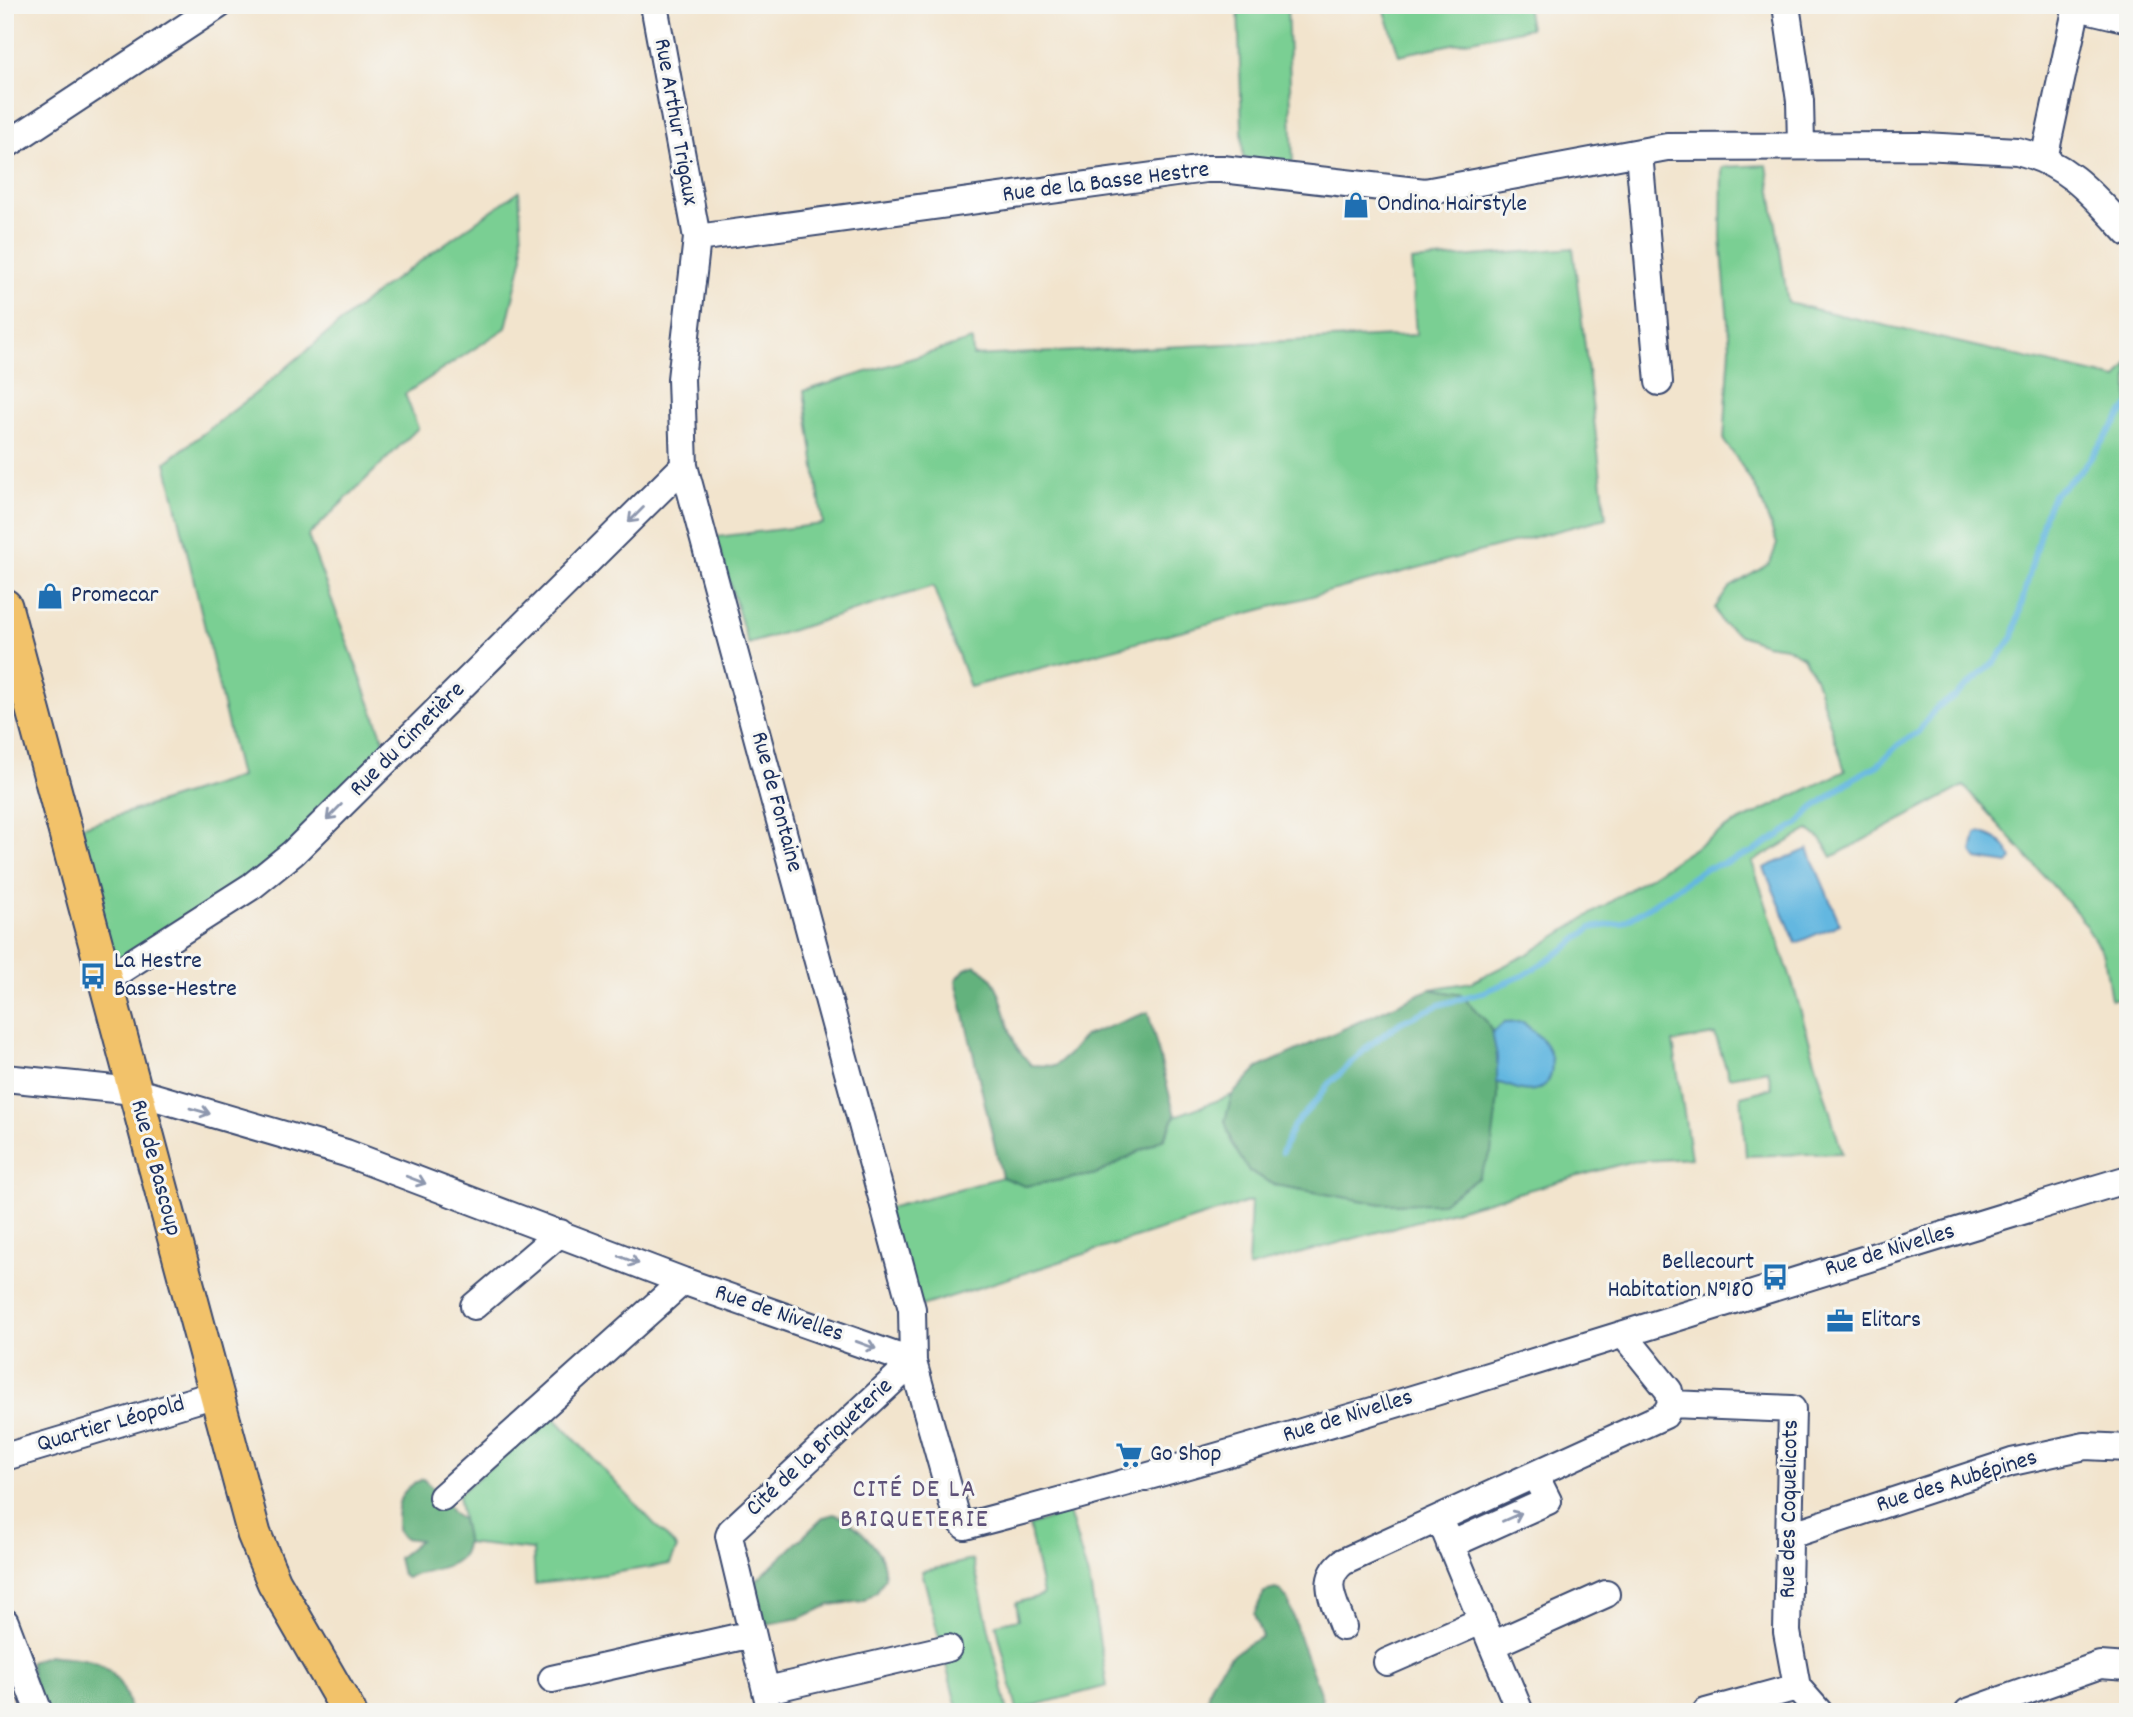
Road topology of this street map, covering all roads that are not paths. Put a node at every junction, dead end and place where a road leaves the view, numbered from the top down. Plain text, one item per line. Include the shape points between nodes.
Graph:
1 (219, 5) edge
2 (654, 5) edge
3 (1786, 5) edge
4 (2128, 19) edge
5 (1801, 145) junction
6 (5, 146) edge
7 (1639, 153) junction
8 (2044, 159) junction
9 (2128, 233) edge
10 (697, 238) junction
11 (1659, 382) dead end
12 (684, 466) junction
13 (5, 606) edge
14 (105, 980) junction
15 (5, 1078) edge
16 (134, 1091) junction
17 (2128, 1179) edge
18 (560, 1233) junction
19 (683, 1280) junction
20 (474, 1306) dead end
21 (1624, 1335) junction
22 (913, 1362) junction
23 (216, 1394) junction
24 (1671, 1404) junction
25 (2128, 1448) edge
26 (5, 1457) edge
27 (1535, 1475) junction
28 (442, 1497) dead end
29 (1440, 1519) junction
30 (1790, 1535) junction
31 (1450, 1545) junction
32 (1606, 1594) dead end
33 (5, 1622) edge
34 (1343, 1627) dead end
35 (1486, 1633) junction
36 (752, 1634) junction
37 (948, 1647) dead end
38 (1387, 1662) dead end
39 (2128, 1667) edge
40 (552, 1679) dead end
41 (1797, 1687) junction
42 (769, 1701) edge
43 (1736, 1708) edge
44 (39, 1712) edge
45 (349, 1712) edge
46 (1520, 1712) edge
47 (1706, 1712) edge
48 (1819, 1712) edge
49 (1968, 1712) edge

1 - 6 street
2 - 10 street, Rue Arthur Trigaux
3 - 5 street via 1800,101
4 - 8 street via 2085,9 2075,15
5 - 7 street, Rue de la Basse Hestre via 1687,146
5 - 8 street, Rue de la Basse Hestre via 1936,146 2017,151
7 - 10 street, Rue de la Basse Hestre via 1425,192 1205,169
7 - 11 street
8 - 9 street, Rue de la Basse Hestre via 2076,179
10 - 12 street, Rue de Fontaine via 681,379
12 -> 14 street, Rue du Cimetière via 293,853 252,886
12 - 22 street, Rue de Fontaine via 912,1309
13 - 14 main road, Rue de Bascoup
14 - 16 main road, Rue de Bascoup
15 - 16 street, Rue de Nivelles
16 -> 18 street, Rue de Nivelles via 346,1153
16 - 23 main road, Rue de Bascoup
17 - 21 street, Rue de Nivelles
18 -> 19 street, Rue de Nivelles
18 - 20 street
19 -> 22 street, Rue de Nivelles
19 - 28 street, Rue de Nivelles
21 - 22 street, Rue de Nivelles via 1112,1488 965,1526 956,1515
21 - 24 street via 1669,1391
22 - 36 street, Cité de la Briqueterie via 731,1531
23 - 26 street, Quartier Léopold
23 - 45 main road, Rue de Bascoup via 254,1534 274,1581
24 - 27 street via 1657,1420
24 - 30 street, Rue des Coquelicots via 1792,1409
25 - 30 street, Rue des Aubépines via 2085,1446 2012,1462
27 - 29 street
31 -> 27 street via 1548,1501
29 - 31 street
29 - 34 street via 1335,1569 1330,1589
30 - 41 street, Rue des Coquelicots via 1787,1632
31 - 35 street
32 - 35 street
33 - 44 street
35 - 38 street
35 - 46 street
36 - 40 street
36 - 42 street
37 - 42 street
39 - 49 street via 2100,1665
41 - 43 street
41 - 48 street
43 - 47 street

